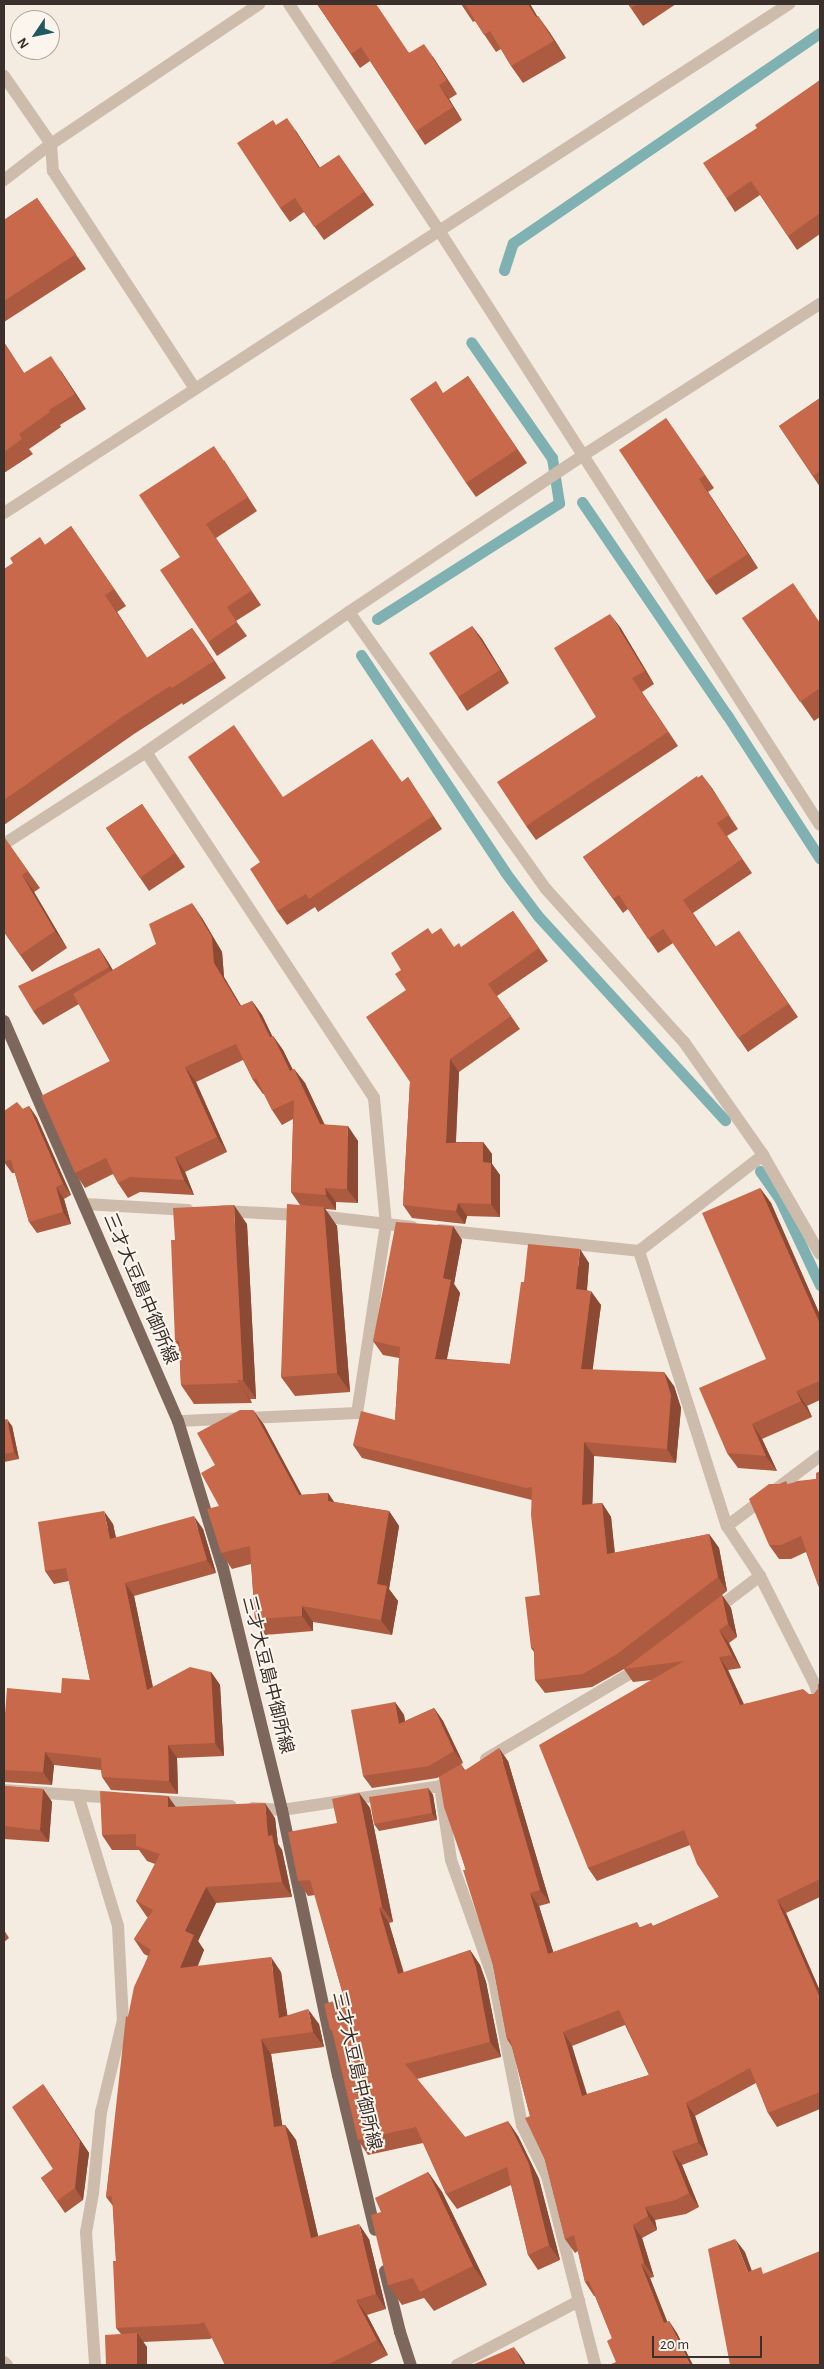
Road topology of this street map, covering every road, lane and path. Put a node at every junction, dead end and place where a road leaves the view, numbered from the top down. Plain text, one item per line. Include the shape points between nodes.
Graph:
1 (259, 4) edge
2 (289, 4) edge
3 (789, 4) edge
4 (4, 76) edge
5 (52, 144) junction
6 (4, 180) edge
7 (440, 232) junction
8 (818, 309) edge
9 (195, 389) junction
10 (582, 456) junction
11 (4, 513) edge
12 (349, 612) junction
13 (146, 752) junction
14 (820, 825) edge
15 (4, 844) edge
16 (4, 1021) edge
17 (763, 1155) junction
18 (85, 1204) junction
19 (386, 1224) junction
20 (639, 1251) junction
21 (820, 1254) edge
22 (178, 1421) junction
23 (820, 1456) edge
24 (727, 1526) junction
25 (760, 1576) junction
26 (707, 1617) edge
27 (654, 1657) edge
28 (818, 1684) edge
29 (820, 1700) edge
30 (440, 1786) junction
31 (4, 1790) edge
32 (78, 1795) junction
33 (126, 1799) edge
34 (146, 1800) edge
35 (282, 1810) junction
36 (579, 2301) junction
37 (4, 2362) edge
38 (7, 2365) edge
39 (95, 2365) edge
40 (411, 2365) edge
41 (457, 2365) edge
42 (595, 2365) edge

1 - 5 street
2 - 7 street
3 - 7 street
4 - 5 street
5 - 6 street
5 - 9 street via 53,171
7 - 9 street
7 - 10 street
8 - 10 street
9 - 11 street
10 - 12 street
10 - 14 street
12 - 13 street
12 - 17 street via 546,889 684,1042
13 - 15 street
13 - 19 street via 374,1098
16 - 18 main road, 三才大豆島中御所線
17 - 20 street
17 - 21 street
18 - 19 street via 319,1216
18 - 22 main road, 三才大豆島中御所線
19 - 20 street
19 - 22 street via 357,1413
20 - 24 street
22 - 35 main road, 三才大豆島中御所線 via 223,1568
23 - 24 street
24 - 25 street
25 - 26 street
25 - 28 street
27 - 30 street via 631,1674
28 - 29 street
30 - 35 street
30 - 36 street via 451,1860 494,1980 522,2125 547,2176
31 - 32 street
32 - 33 street
32 - 39 street via 118,1926 123,2020 101,2112 86,2232
34 - 35 street
35 - 40 main road, 三才大豆島中御所線 via 338,2075 400,2332
36 - 41 street
36 - 42 street
37 - 38 street

